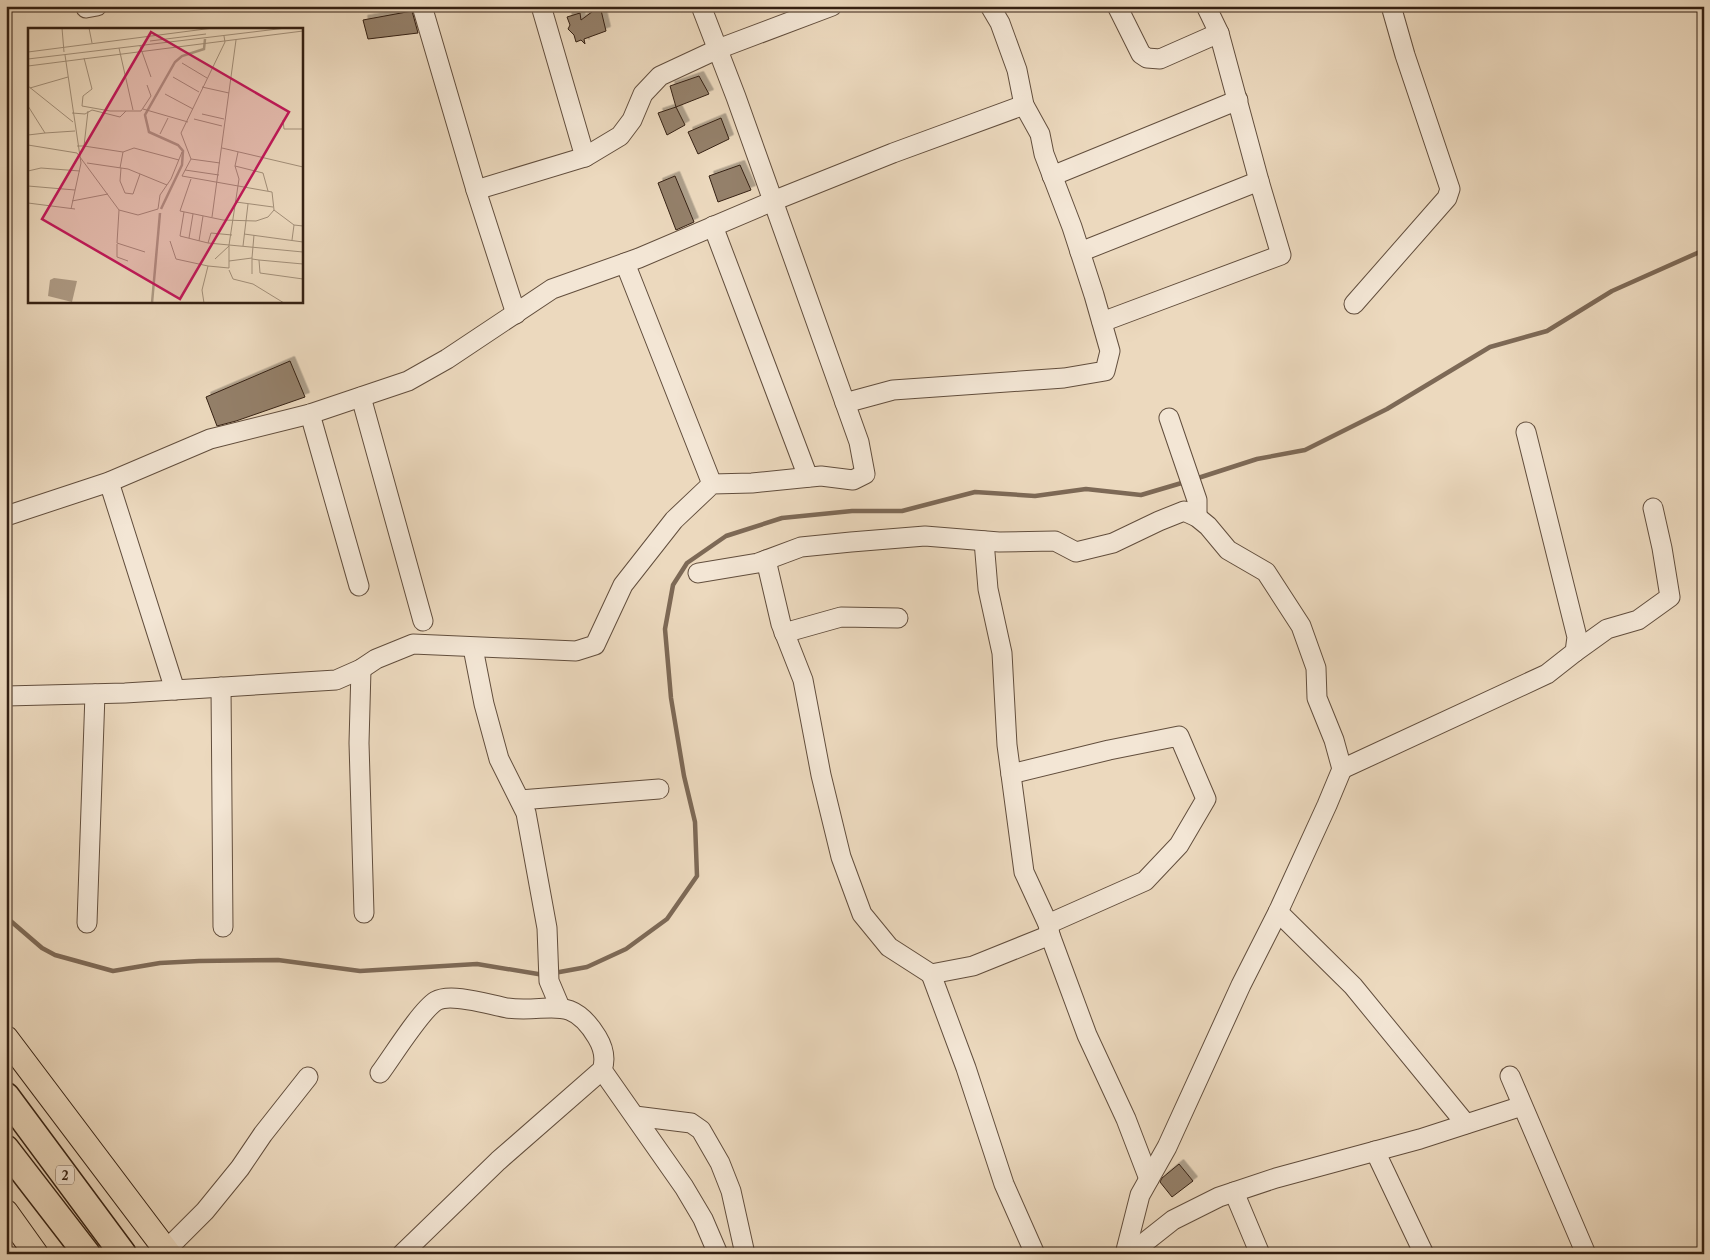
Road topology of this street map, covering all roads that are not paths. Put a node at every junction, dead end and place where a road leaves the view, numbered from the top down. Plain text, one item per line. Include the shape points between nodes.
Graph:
1 (422, 6) edge
2 (541, 6) edge
3 (701, 6) edge
4 (990, 6) edge
5 (1117, 6) edge
6 (1206, 6) edge
7 (1391, 6) edge
8 (830, 7) edge
9 (1219, 33) junction
10 (718, 49) junction
11 (1238, 100) junction
12 (1024, 105) junction
13 (586, 157) junction
14 (1052, 176) junction
15 (1259, 181) junction
16 (476, 190) junction
17 (773, 201) junction
18 (713, 226) junction
19 (1080, 252) junction
20 (625, 263) junction
21 (1354, 304) dead end
22 (516, 314) junction
23 (1102, 322) junction
24 (361, 397) junction
25 (846, 404) junction
26 (310, 414) junction
27 (1169, 418) dead end
28 (1526, 432) dead end
29 (808, 477) junction
30 (109, 482) junction
31 (712, 484) junction
32 (1653, 508) dead end
33 (6, 516) edge
34 (1197, 516) junction
35 (984, 541) junction
36 (766, 560) junction
37 (698, 573) dead end
38 (359, 586) dead end
39 (898, 618) dead end
40 (423, 621) dead end
41 (784, 633) junction
42 (473, 648) junction
43 (1575, 652) junction
44 (361, 669) junction
45 (221, 687) junction
46 (175, 690) junction
47 (95, 694) junction
48 (6, 696) edge
49 (1342, 769) junction
50 (1011, 774) junction
51 (659, 789) dead end
52 (520, 800) junction
53 (1278, 912) junction
54 (364, 913) dead end
55 (87, 923) dead end
56 (223, 927) dead end
57 (1049, 929) junction
58 (931, 974) junction
59 (560, 1007) junction
60 (6, 1038) edge
61 (602, 1070) junction
62 (380, 1073) dead end
63 (1510, 1076) dead end
64 (308, 1077) dead end
65 (6, 1096) edge
66 (1522, 1106) junction
67 (636, 1116) junction
68 (1466, 1124) junction
69 (6, 1150) edge
70 (1375, 1151) junction
71 (1149, 1179) junction
72 (1234, 1192) junction
73 (6, 1212) edge
74 (166, 1252) edge
75 (36, 1254) edge
76 (87, 1254) edge
77 (123, 1254) edge
78 (402, 1254) edge
79 (718, 1254) edge
80 (745, 1254) edge
81 (1035, 1254) edge
82 (1126, 1254) edge
83 (1130, 1254) edge
84 (1260, 1254) edge
85 (1424, 1254) edge
86 (1586, 1254) edge

1 - 16 street
2 - 13 street
3 - 10 street
4 - 12 street via 1000,23 1017,70
5 - 9 street via 1141,54 1147,58 1160,59
6 - 9 street
7 - 21 street via 1450,189 1448,198
8 - 10 street
9 - 11 street
10 - 13 street via 660,76 643,94 632,120 620,136
10 - 17 street
11 - 14 street
11 - 15 street
12 - 14 street via 1040,134
12 - 17 street
13 - 16 street
14 - 19 street
15 - 19 street
15 - 23 street via 1281,255
16 - 22 street
17 - 18 street
17 - 25 street
18 - 20 street
18 - 29 street
19 - 23 street
20 - 22 street via 552,289
20 - 31 street
22 - 24 street via 408,381
23 - 25 street via 1110,351 1105,371 1064,378 893,390
24 - 26 street
24 - 40 street
25 - 29 street via 859,442 864,474 853,480
26 - 30 street via 210,439
26 - 38 street
27 - 34 street via 1197,500
28 - 43 street via 1577,637
29 - 31 street
30 - 33 street
30 - 46 street
31 - 42 street via 674,520 623,585 595,646 576,651
32 - 43 street via 1670,597 1638,620 1607,629
34 - 35 street via 1184,512 1113,543 1076,552 1055,541
34 - 49 street via 1228,550 1266,572 1301,626 1316,668 1317,698
35 - 36 street via 925,536 851,542 801,547
35 - 50 street via 988,589 1002,653
36 - 37 street
36 - 41 street
39 - 41 street via 841,617
41 - 58 street via 803,680 841,857 862,914 889,947
42 - 44 street via 412,644
42 - 52 street via 498,759
43 - 49 street via 1547,674
44 - 45 street via 336,680
44 - 54 street via 359,743
45 - 46 street
45 - 56 street
46 - 47 street
47 - 48 street
47 - 55 street
49 - 53 street
50 - 57 street via 1024,872
50 - 57 street via 1178,736 1206,799 1179,845 1144,880
51 - 52 street
52 - 59 street via 530,831 547,928 549,981
53 - 68 street via 1353,986
53 - 71 street
57 - 58 street via 973,966
57 - 71 street via 1087,1035 1126,1119
58 - 81 street via 1004,1184
59 - 61 street via 570,1009 592,1029 601,1044 605,1062
59 - 62 street via 510,1008 450,998 437,1000
60 - 74 main road
61 - 67 street
61 - 78 street via 498,1162
63 - 66 street
64 - 74 street via 211,1204
65 - 77 highway, 2
66 - 68 street
66 - 86 street
67 - 79 street via 684,1187
67 - 80 street via 691,1122 700,1130 732,1191
68 - 70 street
69 - 76 highway, 2
70 - 72 street
70 - 85 street
71 - 82 street via 1140,1196
72 - 83 street via 1173,1220
72 - 84 street
73 - 75 main road

